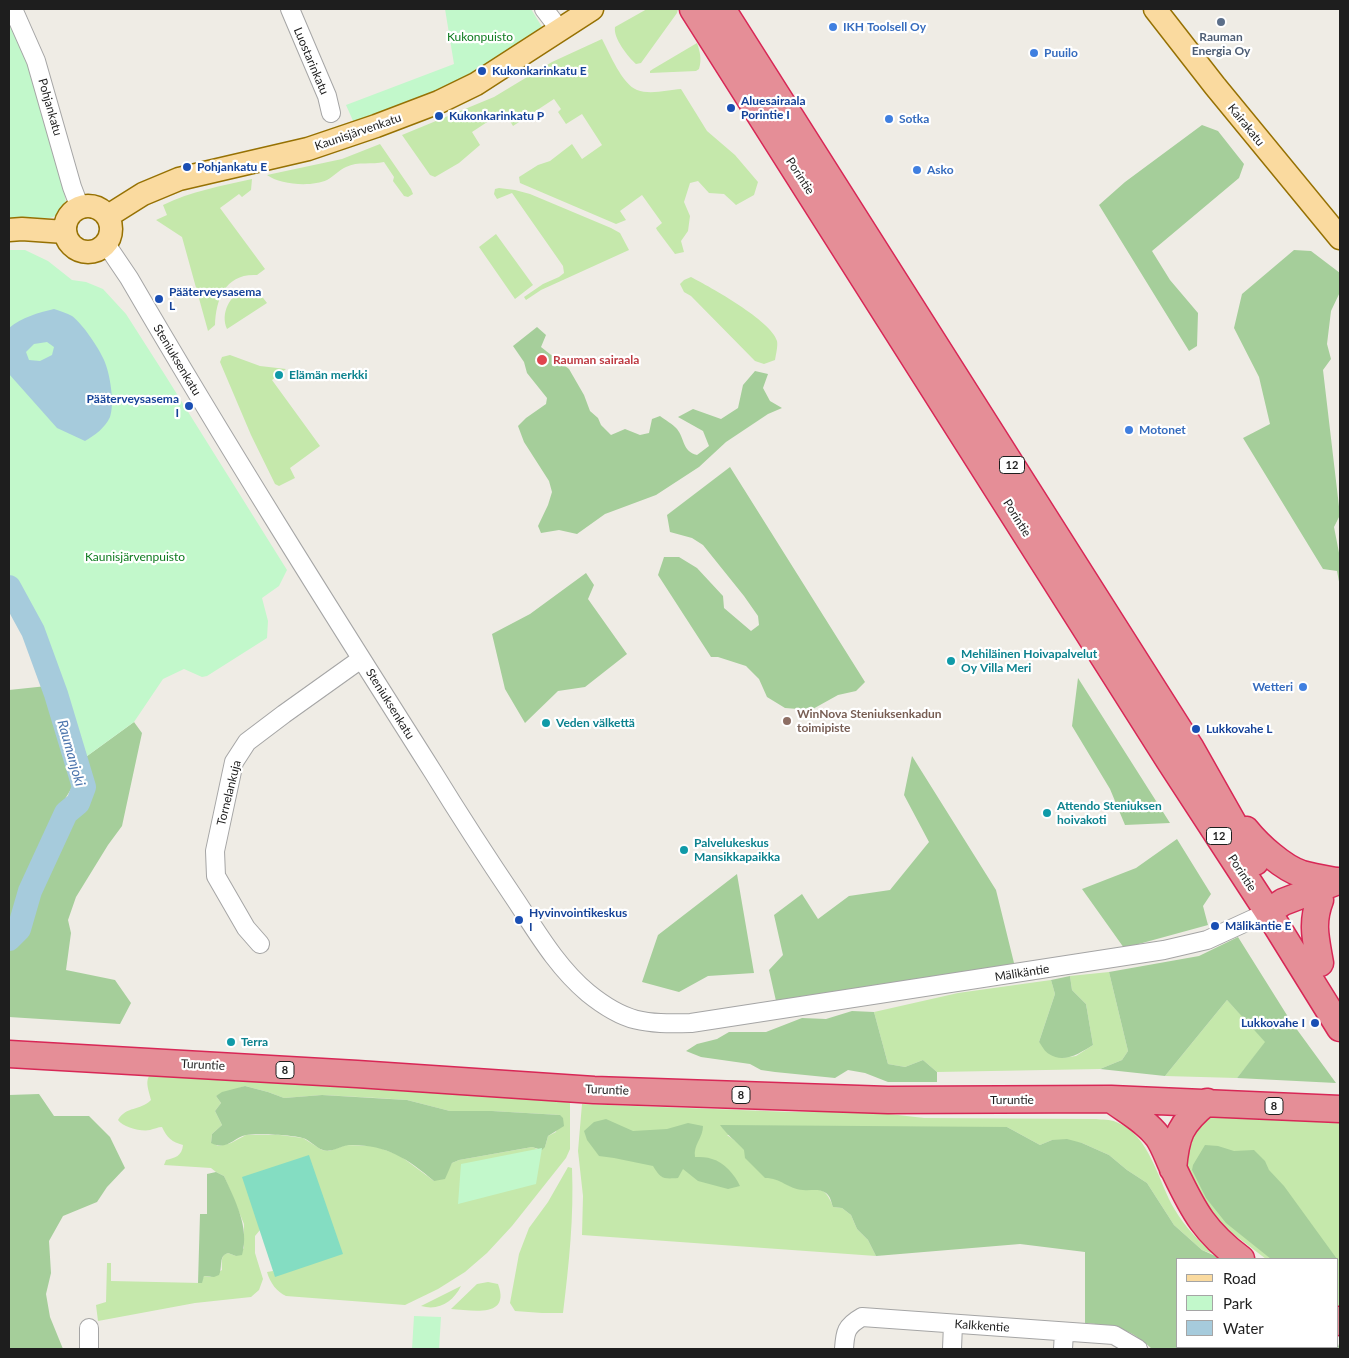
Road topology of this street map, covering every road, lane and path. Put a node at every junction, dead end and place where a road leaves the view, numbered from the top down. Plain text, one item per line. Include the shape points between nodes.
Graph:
1 (13, 9) edge
2 (290, 9) edge
3 (544, 9) edge
4 (592, 9) edge
5 (693, 9) edge
6 (1155, 9) edge
7 (721, 18) edge
8 (560, 30) junction
9 (331, 113) dead end
10 (80, 208) junction
11 (108, 216) junction
12 (9, 230) edge
13 (64, 232) junction
14 (1340, 238) edge
15 (106, 244) junction
16 (361, 659) junction
17 (1219, 796) junction
18 (1334, 889) edge
19 (1280, 909) junction
20 (260, 944) dead end
21 (1320, 963) junction
22 (1340, 994) edge
23 (769, 1010) joint
24 (1340, 1028) edge
25 (9, 1054) edge
26 (1110, 1099) junction
27 (1207, 1102) junction
28 (1340, 1109) edge
29 (1173, 1169) junction
30 (1240, 1258) edge
31 (953, 1324) junction
32 (89, 1328) dead end
33 (1064, 1340) edge
34 (89, 1349) edge
35 (844, 1349) edge
36 (952, 1349) edge
37 (1138, 1349) edge

1 - 10 street, Pohjankatu via 36,61
2 - 9 street, Luostarinkatu via 324,88
3 - 8 street
4 - 8 main road, Kaunisjärvenkatu
5 - 7 highway, Porintie / 12
6 - 14 main road, Kairakatu
7 - 17 highway, Porintie / 12 via 1158,696
7 - 19 highway, Porintie / 12 via 1164,751
8 - 11 main road, Kaunisjärvenkatu via 476,84 439,102 308,149 179,179 143,194
10 - 11 main road via 92,206
10 - 13 main road via 67,218
11 - 15 main road via 112,230
12 - 13 main road
13 - 15 main road via 70,245 81,252 96,252
15 - 16 street, Steniuksenkatu
16 - 20 street, Tornelankuja via 247,742 234,762 215,851 216,876 246,928
16 - 23 street, Steniuksenkatu via 543,942 586,991 610,1010 636,1021 691,1023
17 - 18 highway via 1254,839 1287,866
17 - 19 highway, Porintie / 12
18 - 19 highway
18 - 21 highway via 1315,913
19 - 21 highway, Porintie / 12
19 - 23 street, Mälikäntie via 1207,940 1164,950
19 - 24 highway, Porintie / 12
21 - 22 highway, Porintie / 12
25 - 26 highway, Turuntie / 8 via 594,1090 888,1100
26 - 27 highway, Turuntie / 8
26 - 29 highway via 1150,1128
27 - 28 highway, 8
27 - 29 highway via 1190,1116 1182,1128 1175,1145
29 - 30 highway via 1210,1232
31 - 33 street, Kalkkentie
31 - 35 street, Kalkkentie via 862,1317 844,1333
31 - 36 street
32 - 34 street
33 - 37 street, Kalkkentie via 1114,1335

